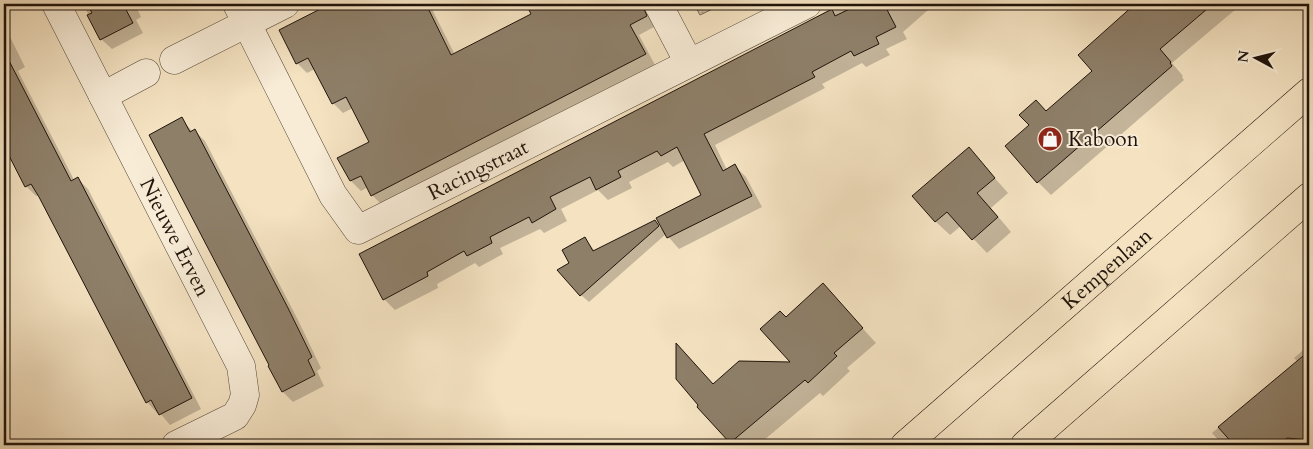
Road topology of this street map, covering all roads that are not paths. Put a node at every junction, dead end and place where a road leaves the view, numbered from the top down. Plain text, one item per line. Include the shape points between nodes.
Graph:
1 (56, 4) edge
2 (285, 4) edge
3 (658, 4) edge
4 (807, 4) edge
5 (242, 13) edge
6 (174, 60) dead end
7 (689, 64) junction
8 (146, 73) dead end
9 (1309, 92) edge
10 (103, 96) junction
11 (1309, 196) edge
12 (176, 445) edge
13 (905, 445) edge
14 (1025, 445) edge

1 - 10 street, Nieuwe Erven
2 - 5 street
3 - 7 street
4 - 7 street, Racingstraat
5 - 6 street
5 - 7 street, Racingstraat via 333,195 358,230
8 - 10 street
9 - 13 main road, Kempenlaan
10 - 12 street, Nieuwe Erven via 241,366 245,395 235,416
11 - 14 main road

